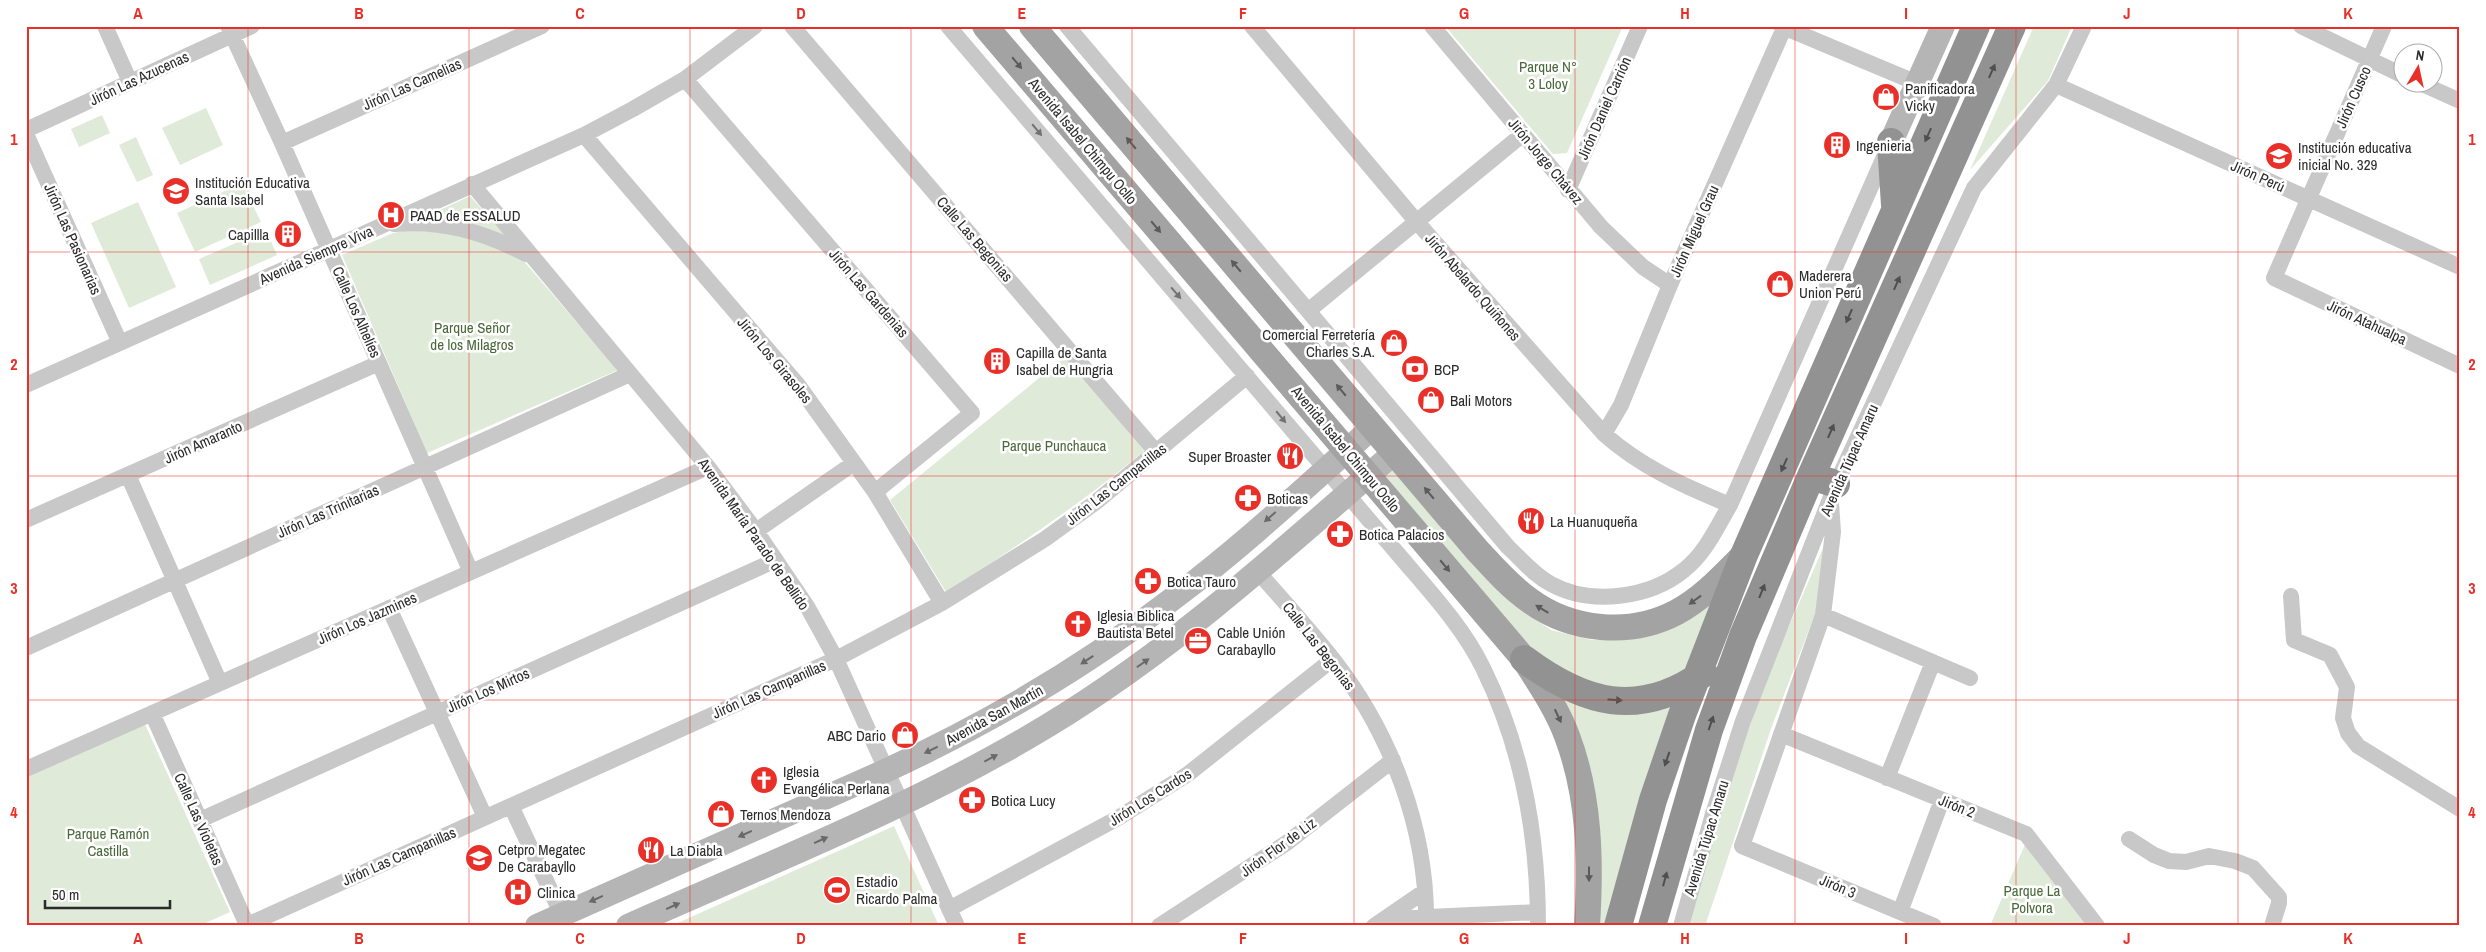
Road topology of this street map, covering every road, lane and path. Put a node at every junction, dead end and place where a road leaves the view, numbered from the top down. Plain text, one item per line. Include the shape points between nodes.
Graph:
1 (105, 26) edge
2 (252, 26) edge
3 (542, 26) edge
4 (755, 26) edge
5 (792, 26) edge
6 (948, 26) edge
7 (985, 26) edge
8 (1032, 26) edge
9 (1067, 26) edge
10 (1252, 26) edge
11 (1432, 26) edge
12 (1640, 26) edge
13 (1943, 26) edge
14 (1976, 26) edge
15 (2012, 26) edge
16 (2084, 26) edge
17 (2301, 26) edge
18 (2384, 26) edge
19 (1783, 27) edge
20 (230, 31) edge
21 (2369, 60) junction
22 (2394, 71) edge
23 (685, 79) junction
24 (130, 82) junction
25 (1918, 83) junction
26 (2056, 85) junction
27 (2439, 92) edge
28 (2460, 102) edge
29 (26, 130) edge
30 (26, 134) edge
31 (1523, 134) junction
32 (584, 135) junction
33 (1891, 142) junction
34 (282, 143) junction
35 (472, 184) junction
36 (1568, 190) junction
37 (2308, 199) junction
38 (1896, 210) junction
39 (1416, 221) junction
40 (382, 226) junction
41 (329, 250) junction
42 (534, 258) junction
43 (2460, 267) edge
44 (2274, 278) joint
45 (1670, 285) junction
46 (1308, 311) junction
47 (120, 343) junction
48 (379, 363) junction
49 (2460, 366) edge
50 (630, 374) junction
51 (1247, 376) junction
52 (26, 385) edge
53 (1393, 410) junction
54 (1373, 427) junction
55 (1604, 434) junction
56 (1414, 436) junction
57 (1346, 450) junction
58 (1156, 452) junction
59 (1394, 453) junction
60 (854, 463) junction
61 (425, 467) junction
62 (708, 467) junction
63 (1326, 469) junction
64 (128, 475) junction
65 (1368, 476) junction
66 (1826, 487) junction
67 (875, 492) junction
68 (1347, 494) junction
69 (1730, 505) junction
70 (26, 520) edge
71 (756, 531) junction
72 (1746, 549) junction
73 (1778, 555) junction
74 (776, 560) junction
75 (471, 572) junction
76 (1258, 572) junction
77 (174, 581) junction
78 (2291, 596) dead end
79 (942, 603) junction
80 (389, 608) junction
81 (1823, 615) junction
82 (1743, 636) junction
83 (26, 648) edge
84 (836, 659) junction
85 (1333, 659) junction
86 (1524, 659) junction
87 (1932, 662) junction
88 (1970, 678) dead end
89 (1694, 680) junction
90 (220, 683) junction
91 (152, 713) junction
92 (437, 713) junction
93 (1780, 734) junction
94 (1393, 760) junction
95 (26, 769) edge
96 (886, 771) junction
97 (1887, 778) junction
98 (1942, 800) junction
99 (901, 804) junction
100 (511, 806) junction
101 (2460, 809) edge
102 (485, 817) junction
103 (200, 820) junction
104 (2130, 839) dead end
105 (1424, 891) junction
106 (949, 909) junction
107 (562, 915) junction
108 (1903, 917) edge
109 (1538, 919) edge
110 (1426, 921) edge
111 (1380, 922) edge
112 (246, 925) edge
113 (537, 926) edge
114 (628, 926) edge
115 (957, 926) edge
116 (1159, 926) edge
117 (1587, 926) edge
118 (1618, 926) edge
119 (1652, 926) edge
120 (1681, 926) edge
121 (1934, 926) edge
122 (2097, 926) edge
123 (2272, 926) edge

1 - 24 street
2 - 20 street, Jirón Las Azucenas
3 - 34 street, Jirón Las Camelias
4 - 23 street, Avenida Siempre Viva
5 - 58 street, Calle Las Begonias
6 -> 51 street, Avenida Isabel Chimpu Ocllo
7 -> 57 main road, Avenida Isabel Chimpu Ocllo
54 -> 8 main road
9 - 46 street
10 - 39 street, Jirón Abelardo Quiñones
11 - 31 street, Jirón Jorge Chávez
12 - 36 street, Jirón Daniel Carrión
13 - 25 main road
14 -> 38 highway
66 -> 15 highway, Avenida Túpac Amaru
16 - 26 street, Avenida Túpac Amaru
17 - 21 street
18 - 21 street, Jirón Cusco
19 - 25 street
19 - 45 street, Jirón Miguel Grau
20 - 24 street, Jirón Las Azucenas
20 - 34 street, Calle Los Alhelíes
21 - 22 street
21 - 37 street, Jirón Cusco
23 - 32 street, Avenida Siempre Viva
23 - 67 street, Jirón Las Gardenias via 972,413
24 - 29 street, Jirón Las Azucenas
25 - 33 main road
26 - 37 street, Jirón Perú
26 - 66 street, Avenida Túpac Amaru via 1974,188
27 - 28 street
30 - 47 street, Jirón Las Pasionarias
31 - 36 street, Jirón Jorge Chávez
31 - 39 street
32 - 35 street, Avenida Siempre Viva
32 - 60 street, Jirón Los Girasoles via 798,385
33 - 38 highway
33 - 69 street
34 - 41 street, Calle Los Alhelíes
35 - 40 street, Avenida Siempre Viva
35 - 42 street, Avenida María Parado de Bellido
36 - 45 street, Jirón Jorge Chávez via 1622,250
37 - 43 street, Jirón Perú
37 - 44 street, Jirón Cusco
38 -> 72 highway
39 - 46 street
39 - 55 street, Jirón Abelardo Quiñones
40 - 41 street, Avenida Siempre Viva
40 - 42 street, Avenida María Parado de Bellido via 415,222 456,227 503,242
41 - 47 street, Avenida Siempre Viva
41 - 48 street, Calle Los Alhelíes
42 - 50 street, Avenida María Parado de Bellido
44 - 49 street, Jirón Atahualpa
45 - 55 street, Jirón Miguel Grau via 1621,405
46 - 53 street
47 - 52 street, Avenida Siempre Viva
48 - 61 street, Calle Los Alhelíes
48 - 64 street, Jirón Amaranto
50 - 61 street, Jirón Las Trinitarias
50 - 62 street, Avenida María Parado de Bellido
51 - 58 street, Jirón Las Campanillas
51 -> 63 street, Avenida Isabel Chimpu Ocllo
53 - 54 street, Avenida San Martín
53 - 56 street
54 - 57 main road, Avenida San Martín
54 - 59 main road
55 - 69 street, Jirón Abelardo Quiñones via 1627,454 1660,473
56 - 59 street
56 - 69 street via 1531,570 1576,594 1601,597 1628,594 1669,580 1685,570 1700,553
57 - 63 main road, Avenida San Martín
57 - 65 main road, Avenida Isabel Chimpu Ocllo
58 - 79 street, Jirón Las Campanillas via 1045,539
59 - 65 main road
72 -> 59 main road via 1713,586 1677,612 1656,620 1617,627 1576,623 1554,616 1510,586
60 - 67 street, Jirón Los Girasoles
60 - 71 street
61 - 75 street, Calle Los Alhelíes
61 - 77 street, Jirón Las Trinitarias
62 - 71 street, Avenida María Parado de Bellido
62 - 75 street, Jirón Los Jazmines
63 - 68 street, Avenida Isabel Chimpu Ocllo
63 -> 96 main road, Avenida San Martín via 1210,570 1100,651 984,722
64 - 70 street, Jirón Amaranto
64 - 77 street
65 - 68 main road
65 -> 86 main road, Avenida Isabel Chimpu Ocllo
66 - 73 highway, Avenida Túpac Amaru
66 - 81 street via 1833,532
66 - 120 street, Avenida Túpac Amaru via 1713,814
67 - 79 street, Jirón Los Girasoles
68 - 76 main road
68 - 109 street, Avenida Isabel Chimpu Ocllo via 1429,590 1482,666 1503,714 1523,775 1535,854
71 - 74 street, Avenida María Parado de Bellido
72 - 73 highway
72 - 89 highway
82 -> 73 highway, Avenida Túpac Amaru
74 - 84 street, Avenida María Parado de Bellido
74 - 92 street, Jirón Los Mirtos
75 - 80 street, Jirón Los Jazmines
76 - 85 street, Calle Las Begonias
99 -> 76 main road via 1002,752 1093,697 1164,648
77 - 83 street, Jirón Las Trinitarias
77 - 90 street
78 - 101 street via 2294,640 2330,655 2347,687 2343,718 2348,733 2358,746
79 - 84 street, Jirón Las Campanillas
80 - 90 street, Jirón Los Jazmines
80 - 92 street
81 - 87 street
81 - 93 street
82 - 89 highway via 1719,662
119 -> 82 highway, Avenida Túpac Amaru via 1709,730
84 - 96 street, Avenida María Parado de Bellido
84 - 100 street, Jirón Las Campanillas
85 - 94 street, Calle Las Begonias via 1377,725
85 - 106 street, Jirón Los Cardos via 1188,774 1118,818
86 -> 89 highway via 1570,690 1618,701 1644,699
86 -> 117 main road, Avenida Isabel Chimpu Ocllo via 1557,712 1568,737 1581,784 1589,855
87 - 88 street
87 - 97 street
89 -> 118 highway via 1653,800
90 - 91 street, Jirón Los Jazmines
91 - 95 street, Jirón Los Jazmines
91 - 103 street, Calle Las Violetas
92 - 102 street
92 - 103 street, Jirón Los Mirtos
93 - 97 street, Jirón 2
93 - 108 street, Jirón 3 via 1742,846
94 - 105 street, Calle Las Begonias via 1414,828
94 - 116 street, Jirón Flor de Liz via 1288,842
96 - 99 street, Avenida María Parado de Bellido
96 -> 107 main road, Avenida San Martín
97 - 98 street, Jirón 2
98 - 108 street
98 - 122 street, Jirón 2 via 2026,834
99 - 106 street, Avenida María Parado de Bellido
114 -> 99 main road
100 - 102 street, Jirón Las Campanillas
100 - 107 street
102 - 112 street, Jirón Las Campanillas
103 - 112 street, Calle Las Violetas
104 - 123 street via 2169,861 2186,862 2209,856 2253,868 2278,897
105 - 110 street, Calle Las Begonias
105 - 111 street
106 - 115 street, Avenida María Parado de Bellido
107 - 113 main road, Avenida San Martín
108 - 121 street, Jirón 3
109 - 110 street
110 - 111 street

